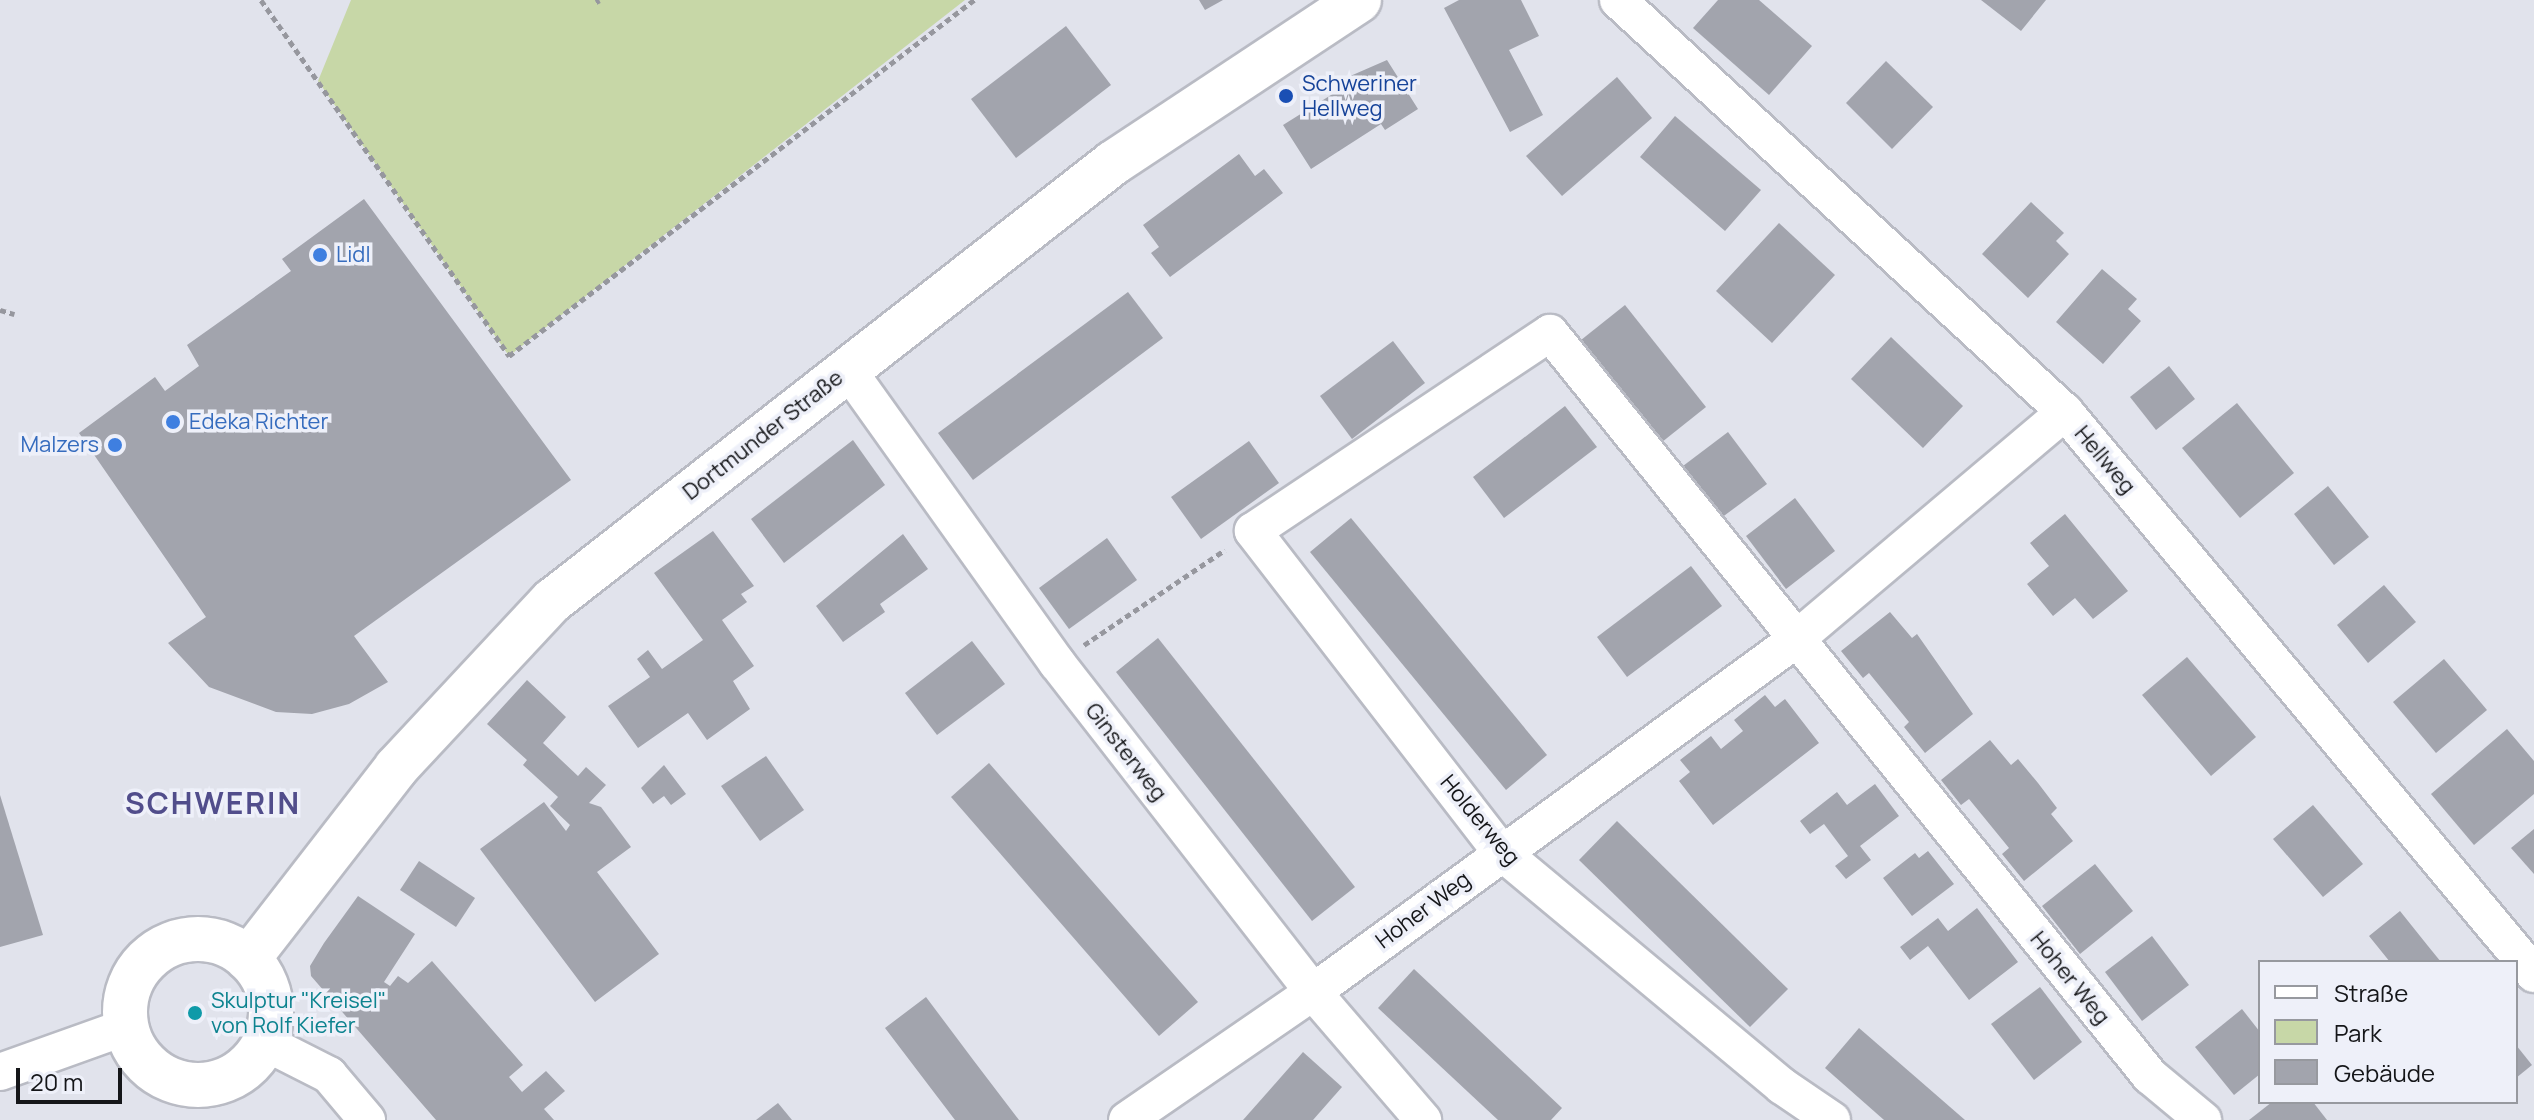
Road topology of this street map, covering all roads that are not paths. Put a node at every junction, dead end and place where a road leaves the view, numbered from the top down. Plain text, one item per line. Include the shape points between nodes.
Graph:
1 (1359, 0) edge
2 (1618, 0) edge
3 (1550, 333) joint
4 (848, 370) junction
5 (2065, 412) junction
6 (1794, 641) junction
7 (1501, 852) junction
8 (248, 959) junction
9 (2534, 974) edge
10 (1313, 992) junction
11 (126, 1027) junction
12 (264, 1042) junction
13 (0, 1072) edge
14 (186, 1102) edge
15 (367, 1120) edge
16 (1127, 1120) edge
17 (1423, 1120) edge
18 (1832, 1120) edge
19 (2203, 1120) edge

1 - 4 main road, Dortmunder Straße via 1135,147
2 - 5 street, Hellweg
3 - 6 street, Hoher Weg
3 - 7 street, Holderweg via 1253,531
4 - 8 main road, Dortmunder Straße via 544,609 396,768
4 - 10 street, Ginsterweg via 1057,663
5 - 6 street, Hoher Weg
5 - 9 street, Hellweg
6 - 7 street, Hoher Weg
6 - 19 street, Hoher Weg via 2150,1076
7 - 10 street, Hoher Weg
7 - 18 street, Holderweg via 1782,1086
8 - 11 main road via 234,948 199,939 157,951 128,990
8 - 12 main road via 270,999
10 - 16 street, Hoher Weg
10 - 17 street, Ginsterweg
11 - 13 street
11 - 14 main road via 144,1062
12 - 14 main road via 233,1077
12 - 15 street via 329,1075

